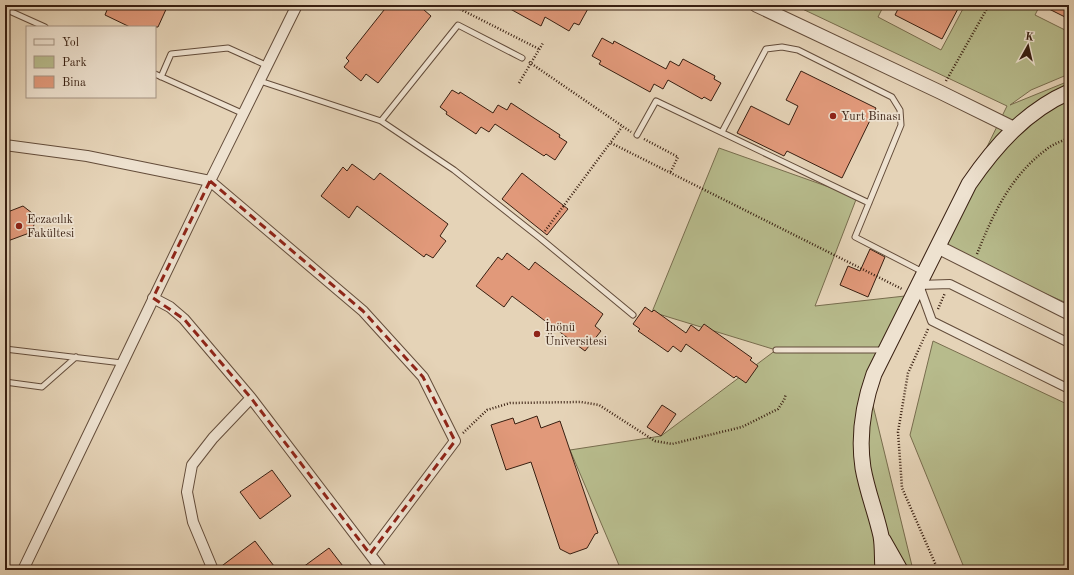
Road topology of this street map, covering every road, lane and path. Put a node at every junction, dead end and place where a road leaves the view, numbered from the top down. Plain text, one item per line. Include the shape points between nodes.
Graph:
1 (297, 5) edge
2 (756, 5) edge
3 (989, 5) edge
4 (5, 9) edge
5 (460, 9) dead end
6 (43, 26) edge
7 (543, 43) dead end
8 (539, 49) junction
9 (522, 58) joint
10 (531, 63) junction
11 (268, 66) junction
12 (156, 74) edge
13 (161, 77) junction
14 (260, 81) junction
15 (519, 83) dead end
16 (940, 92) junction
17 (1069, 92) edge
18 (244, 114) junction
19 (381, 121) junction
20 (622, 127) junction
21 (1015, 129) junction
22 (722, 132) junction
23 (637, 135) junction
24 (1069, 138) edge
25 (611, 143) junction
26 (5, 145) edge
27 (670, 173) junction
28 (210, 180) junction
29 (869, 202) junction
30 (540, 238) junction
31 (938, 247) junction
32 (970, 263) junction
33 (951, 284) junction
34 (919, 285) junction
35 (153, 298) junction
36 (1069, 313) edge
37 (633, 315) dead end
38 (932, 321) junction
39 (1069, 343) edge
40 (5, 349) edge
41 (776, 350) dead end
42 (886, 350) junction
43 (76, 357) junction
44 (122, 363) junction
45 (5, 382) edge
46 (1069, 389) edge
47 (786, 394) dead end
48 (251, 398) junction
49 (455, 441) junction
50 (882, 538) junction
51 (370, 554) junction
52 (23, 570) edge
53 (213, 570) edge
54 (382, 570) edge
55 (883, 570) edge
56 (900, 570) edge
57 (938, 570) edge

1 - 11 street
2 - 16 street
3 - 16 path
4 - 6 lane
5 - 8 path
7 - 8 path
8 - 10 path
9 - 10 path
9 - 19 lane via 458,25
10 - 15 path
10 - 20 path
11 - 13 lane via 228,48 171,54
11 - 14 street
12 - 13 lane
13 - 18 lane
14 - 18 street
14 - 19 lane
16 - 21 street
17 - 21 main road via 1046,103
18 - 28 street
19 - 30 lane via 454,170
20 - 23 path
20 - 25 path
21 - 31 main road via 991,154 969,184
22 - 23 lane via 656,101
22 - 29 lane
22 - 29 lane via 766,49 782,47 798,50 892,97 900,110 901,125
23 - 27 path via 678,157
24 - 32 path via 1047,149 1016,177 991,219 976,256
25 - 27 path
25 - 30 path
26 - 28 street via 87,156
27 - 34 path
28 - 35 street
28 - 49 street via 363,311 424,377
29 - 34 lane via 855,237
30 - 37 lane
31 - 32 street
31 - 34 main road
32 - 36 street
33 - 34 street
33 - 38 path
33 - 39 street
34 - 38 street
34 - 42 main road
35 - 44 street
35 - 48 street via 170,307 184,319
38 - 46 street
38 - 57 path via 908,373 898,432 902,488
40 - 43 lane
41 - 42 lane
42 - 50 main road via 869,389 861,436 863,467
43 - 44 lane
43 - 45 lane via 42,387
44 - 52 street
47 - 49 path via 778,409 742,428 672,444 654,441 599,405 581,402 510,403 487,410
48 - 51 street
48 - 53 street via 213,438 192,465 187,492 193,522
49 - 51 street
50 - 55 main road
50 - 56 main road
51 - 54 street

